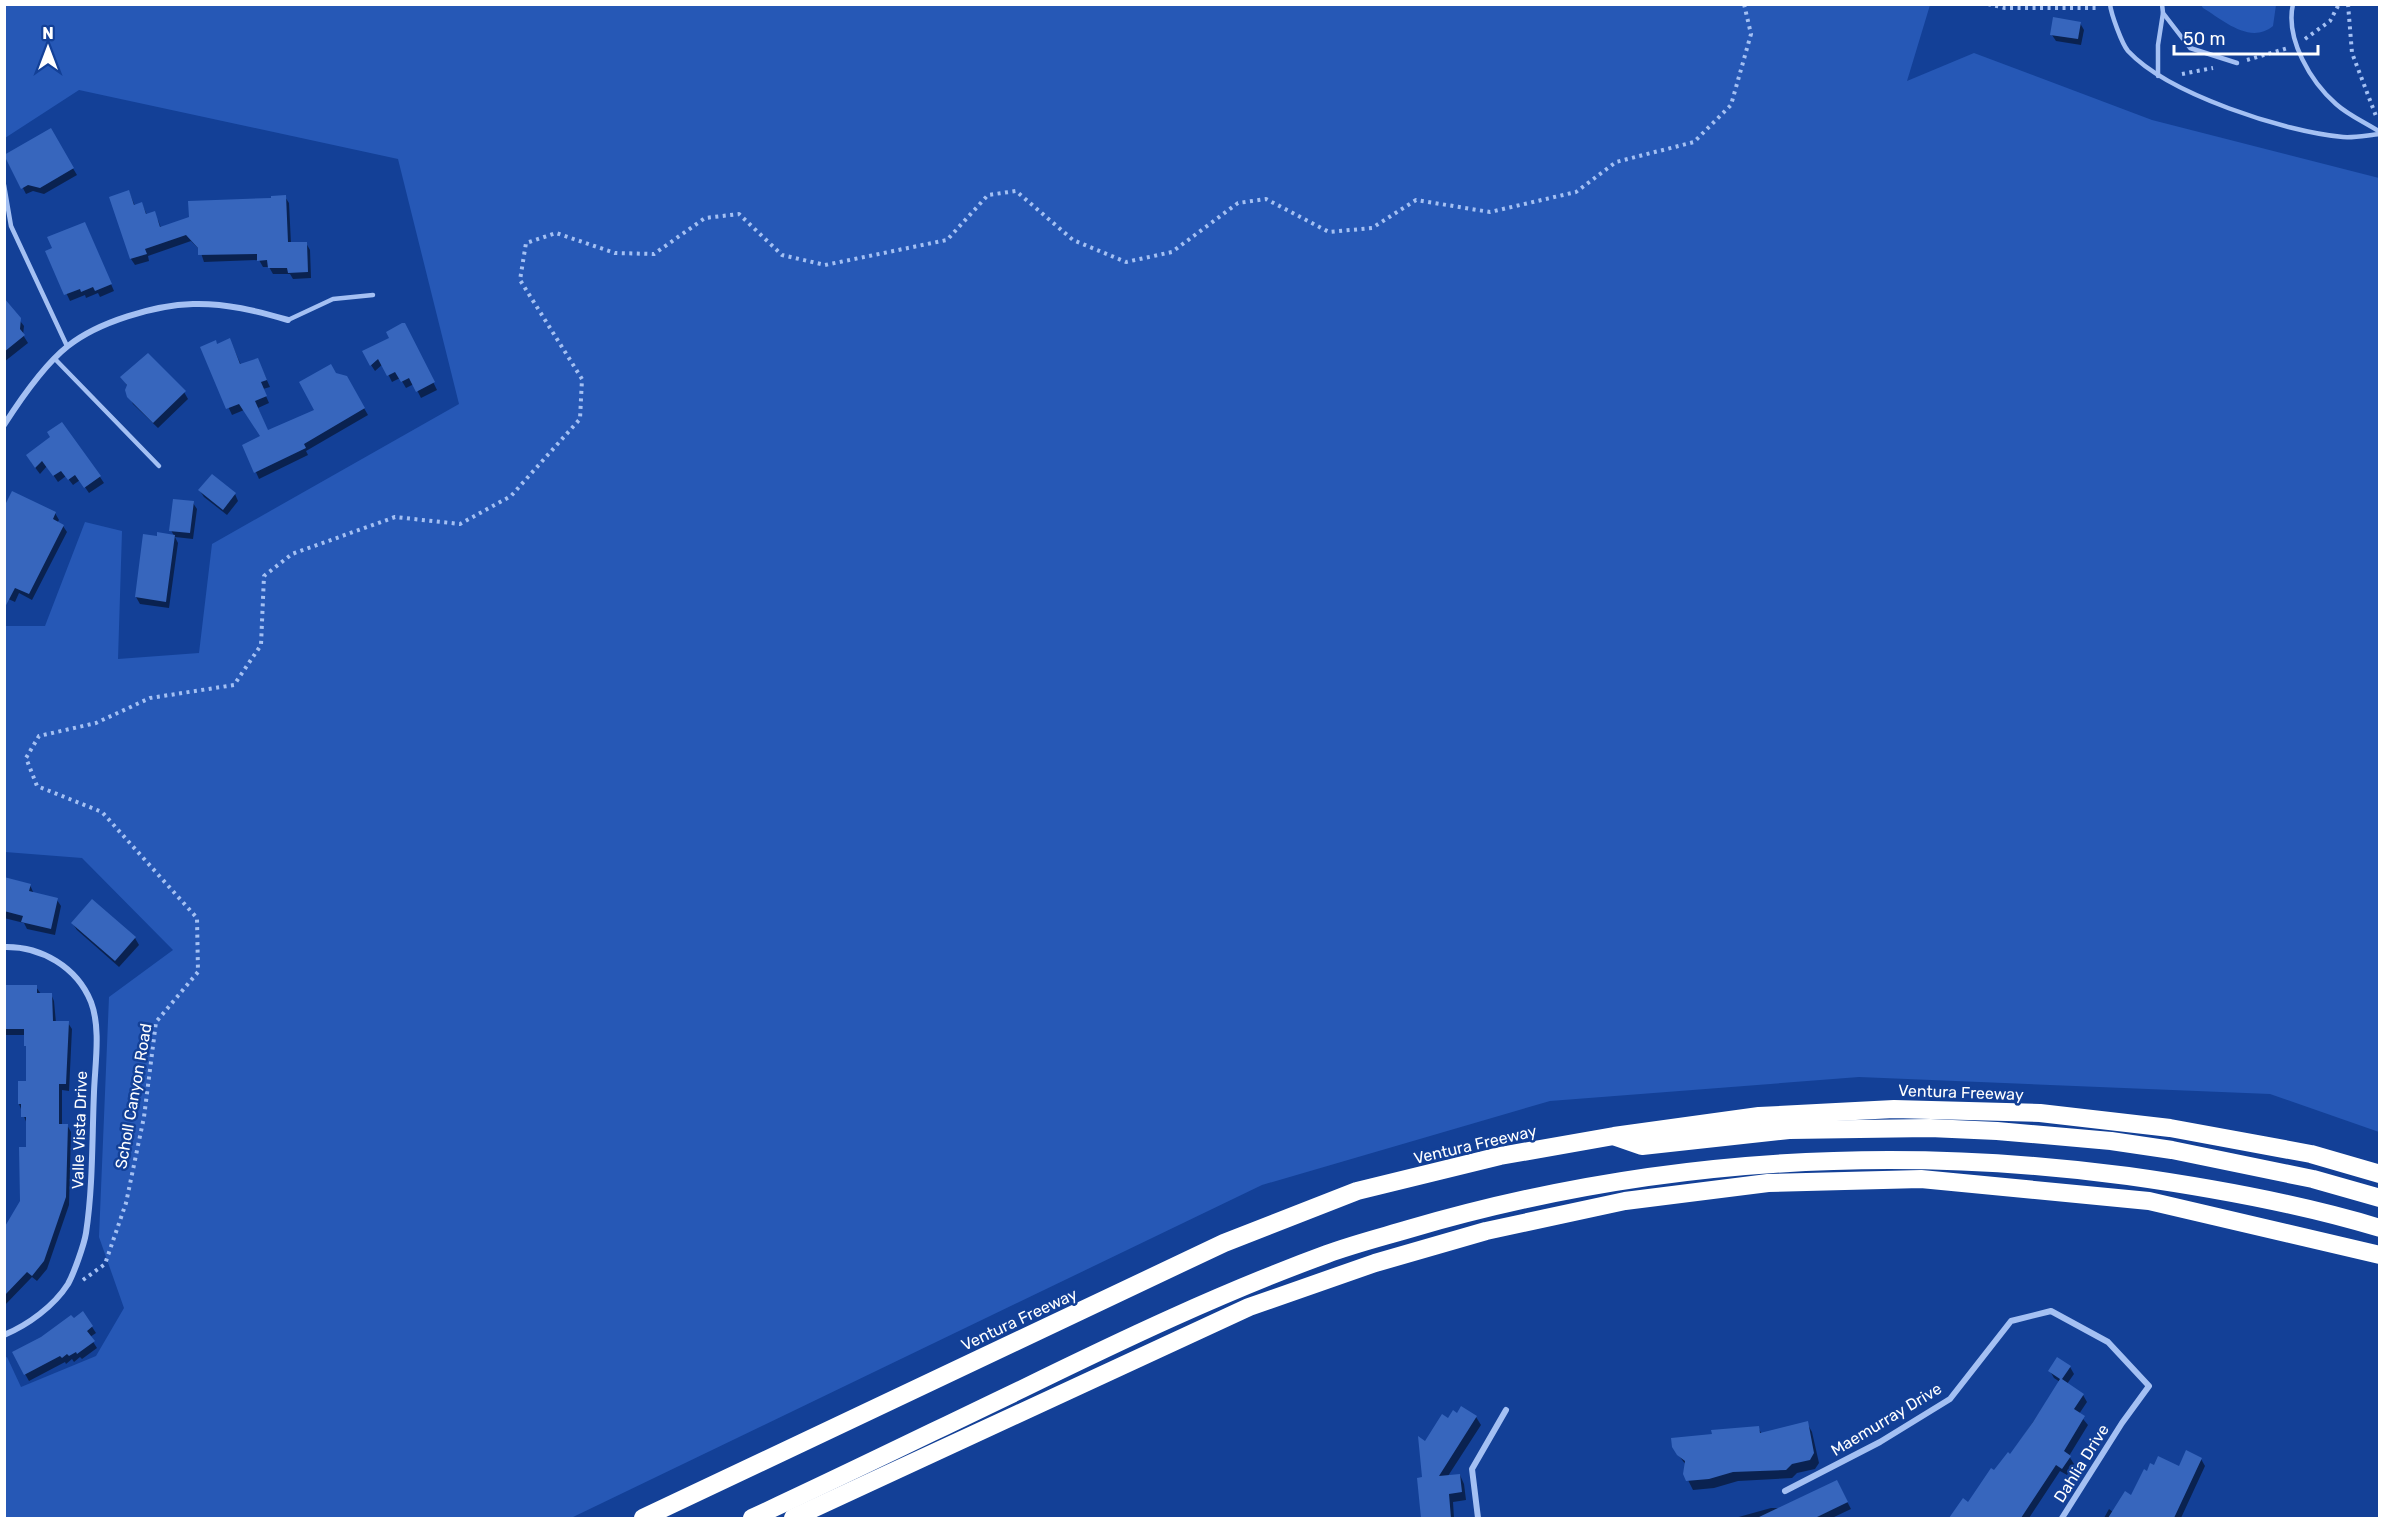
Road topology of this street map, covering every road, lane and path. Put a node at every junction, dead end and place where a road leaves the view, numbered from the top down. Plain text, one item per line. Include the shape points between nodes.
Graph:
1 (1744, 4) edge
2 (1988, 4) edge
3 (2162, 4) edge
4 (2293, 4) edge
5 (2339, 4) edge
6 (2348, 4) edge
7 (2110, 7) edge
8 (2163, 13) junction
9 (2297, 45) junction
10 (2237, 63) junction
11 (2158, 76) junction
12 (2379, 125) edge
13 (2379, 133) edge
14 (4, 185) edge
15 (373, 295) dead end
16 (288, 320) joint
17 (67, 346) junction
18 (55, 359) junction
19 (4, 425) edge
20 (159, 466) dead end
21 (4, 947) edge
22 (1614, 1136) junction
23 (2379, 1174) edge
24 (2379, 1198) edge
25 (2379, 1228) edge
26 (2379, 1255) edge
27 (68, 1284) junction
28 (4, 1335) edge
29 (1506, 1410) dead end
30 (2122, 1422) joint
31 (1785, 1491) dead end
32 (684, 1499) junction
33 (643, 1518) edge
34 (661, 1518) edge
35 (753, 1518) edge
36 (793, 1518) edge
37 (1478, 1518) edge
38 (2062, 1518) edge

1 - 27 path, Scholl Canyon Road via 1751,34 1731,105 1694,142 1616,162 1576,192 1490,212 1416,200 1372,228 1329,232 1266,199 1238,203 1172,252 1126,262 1073,240 1016,191 988,195 947,240 825,265 782,255 740,214 705,218 654,254 615,254 556,233 526,243 520,280 582,379 580,419 511,496 460,524 395,517 292,554 264,576 261,645 234,685 150,698 96,723 39,736 26,758 37,786 102,812 197,918 198,972 156,1022 144,1117 126,1203 105,1264 84,1280
2 - 7 path via 2005,9
3 - 8 lane
4 - 9 lane
5 - 9 path via 2330,21
6 - 12 path via 2352,53
7 - 11 lane via 2126,50
8 - 10 lane via 2190,48
8 - 11 lane
9 - 10 path
9 - 13 lane via 2308,72 2336,105
10 - 11 path via 2189,74
11 - 13 lane via 2232,109 2303,130 2345,138
14 - 17 lane via 11,226
15 - 16 lane via 333,299
16 - 17 street via 256,310 192,304 128,316
17 - 18 street
18 - 19 street via 22,396
18 - 20 lane
21 - 27 street, Valle Vista Drive via 19,947 61,962 80,981 92,1003 96,1033 90,1202 85,1236
22 - 23 highway, Ventura Freeway via 1758,1116 1894,1109 2040,1113 2170,1128 2311,1155
22 - 24 highway via 1642,1146 1789,1131 1930,1128 2008,1132 2172,1150 2292,1174
22 - 32 highway, Ventura Freeway via 1500,1156 1357,1191 1235,1238
25 - 35 highway via 2187,1184 2022,1163 1805,1161 1690,1170 1576,1188 1464,1213 1332,1252 1262,1279 1080,1361
26 - 36 highway via 2149,1201 1921,1179 1768,1183 1625,1201 1486,1231 1375,1263 1249,1307
27 - 28 street, Valle Vista Drive via 47,1308
29 - 37 street via 1472,1469
30 - 31 street, Maemurray Drive via 2149,1386 2108,1342 2051,1311 2011,1321 1950,1400
30 - 38 street, Dahlia Drive
32 - 33 highway, Ventura Freeway
32 - 34 highway

